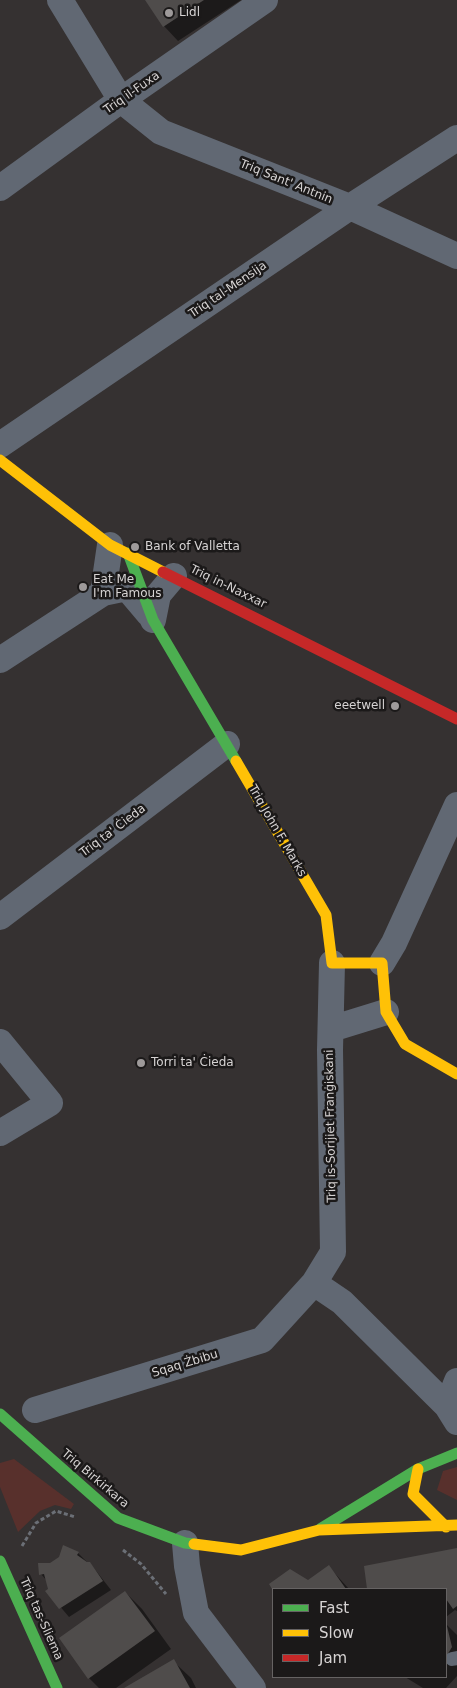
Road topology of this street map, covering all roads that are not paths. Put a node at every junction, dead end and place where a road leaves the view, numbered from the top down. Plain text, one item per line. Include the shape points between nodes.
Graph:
1 (60, 0) edge
2 (265, 0) edge
3 (121, 100) junction
4 (457, 138) edge
5 (0, 188) edge
6 (350, 207) junction
7 (457, 256) edge
8 (0, 445) edge
9 (0, 460) edge
10 (119, 549) junction
11 (174, 576) junction
12 (103, 593) junction
13 (153, 620) junction
14 (0, 660) edge
15 (457, 719) edge
16 (227, 744) junction
17 (457, 805) edge
18 (0, 917) edge
19 (332, 964) junction
20 (382, 964) junction
21 (386, 1012) junction
22 (331, 1029) junction
23 (0, 1042) edge
24 (457, 1074) edge
25 (0, 1132) edge
26 (314, 1283) junction
27 (457, 1381) edge
28 (35, 1410) dead end
29 (0, 1414) edge
30 (452, 1414) edge
31 (4, 1424) edge
32 (457, 1453) edge
33 (418, 1469) junction
34 (451, 1526) edge
35 (319, 1530) junction
36 (185, 1543) junction
37 (0, 1561) edge
38 (57, 1688) edge
39 (253, 1688) edge

1 - 3 street, Triq Sant' Antnin
2 - 3 street, Triq il-Fuxa
3 - 5 street, Triq il-Fuxa
3 - 6 street, Triq Sant' Antnin via 161,132
4 - 6 street, Triq tal-Mensija
6 - 7 street, Triq Sant' Antnin
6 - 8 street, Triq tal-Mensija
9 - 10 street, Triq in-Naxxar
10 - 11 street, Triq in-Naxxar
10 - 12 street
10 - 13 street, Triq John F. Marks
11 - 13 street via 158,595
11 - 15 street, Triq in-Naxxar
12 - 13 street, Triq John F. Marks via 127,588
12 - 14 street
13 - 16 street, Triq John F. Marks
16 - 18 street, Triq ta' Ċieda
16 - 19 street, Triq John F. Marks via 326,916
17 - 20 street
19 - 20 street
19 - 22 street, Triq is-Sorijiet Franġiskani
20 - 21 street
21 - 22 street
21 - 24 street via 405,1044
22 - 26 street, Triq is-Sorijiet Franġiskani via 333,1252
23 - 25 street via 50,1103
26 - 28 street, Sqaq Żbibu via 262,1340
26 - 30 street via 342,1302
27 - 30 street
29 - 31 street, Triq Birkirkara
31 - 36 street, Triq Birkirkara via 118,1518
32 - 33 street, Triq Birkirkara
33 - 34 street via 413,1494
33 - 35 street, Triq Birkirkara
34 - 35 street, Triq Birkirkara
35 - 36 street, Triq Birkirkara via 241,1550
36 - 39 street via 186,1566 196,1612
37 - 38 street, Triq tas-Sliema

